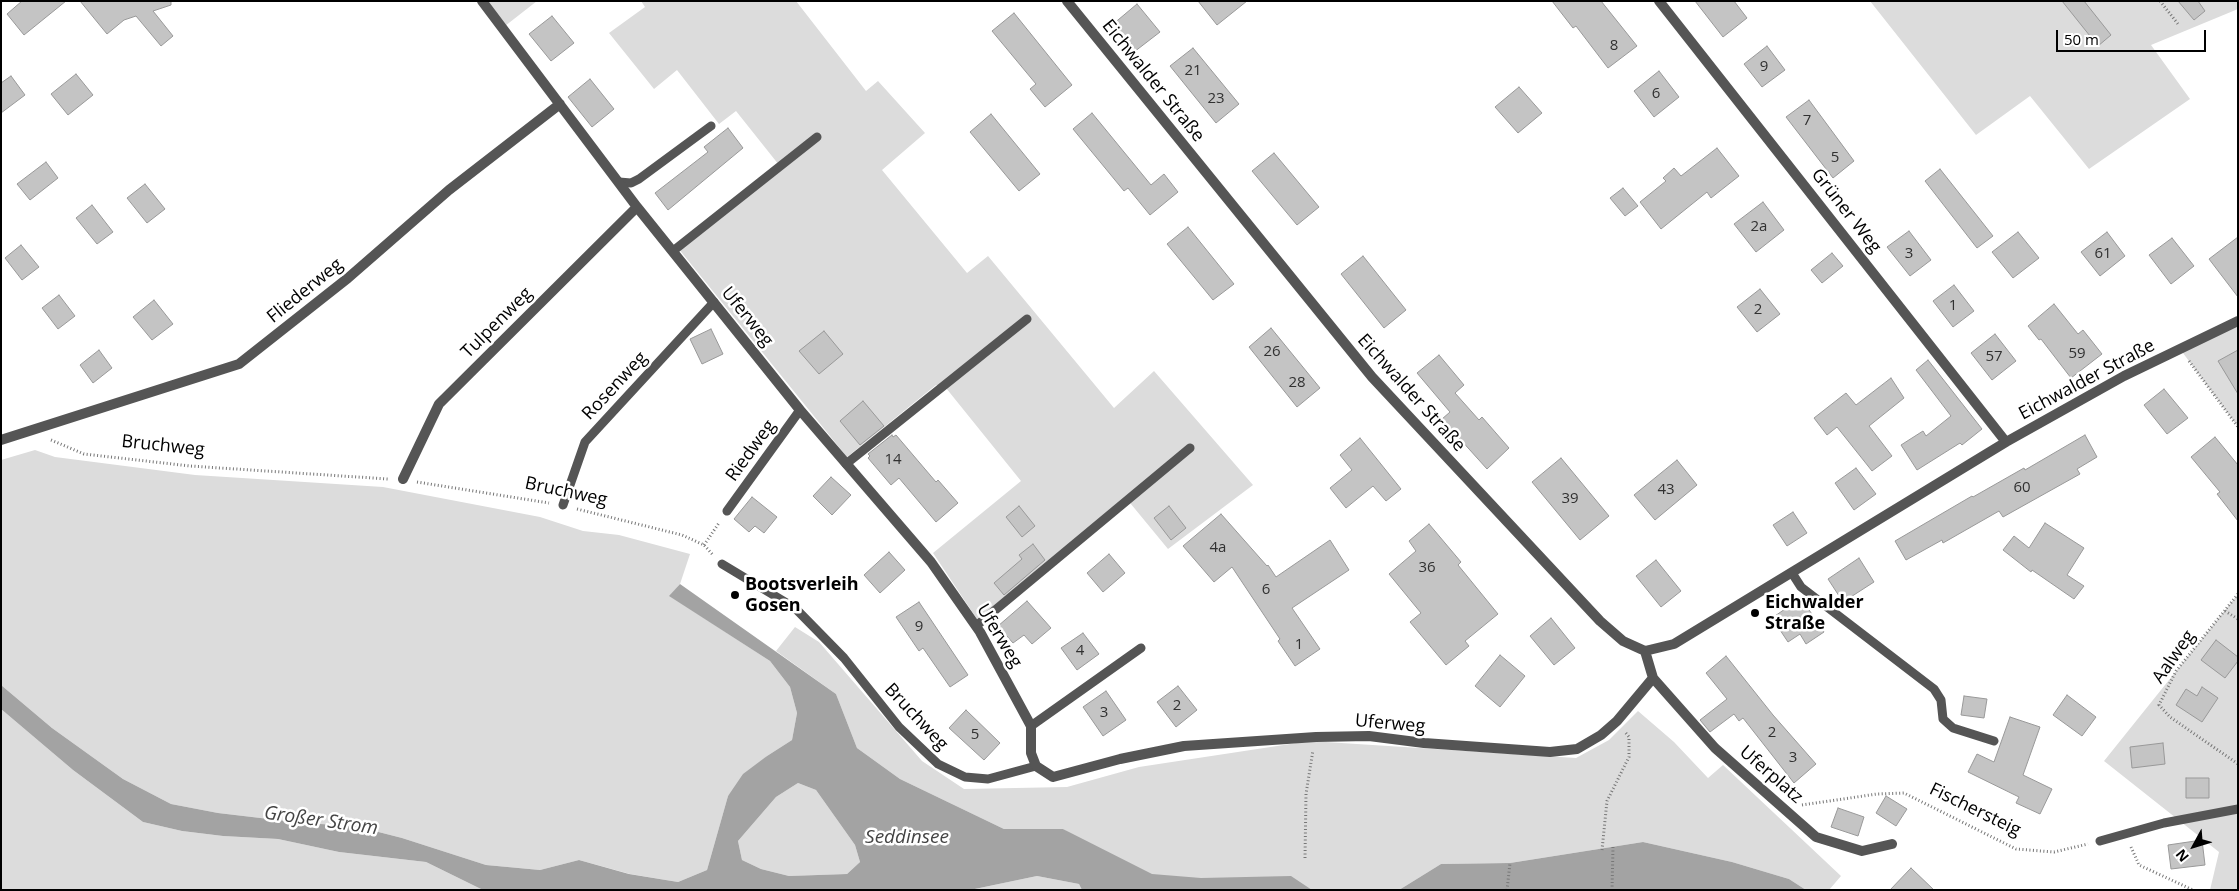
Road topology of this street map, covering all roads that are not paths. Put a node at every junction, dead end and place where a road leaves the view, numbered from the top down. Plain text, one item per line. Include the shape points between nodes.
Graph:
1 (482, 1) edge
2 (1067, 1) edge
3 (1659, 1) edge
4 (560, 104) junction
5 (710, 126) dead end
6 (817, 137) dead end
7 (619, 182) junction
8 (637, 207) junction
9 (673, 251) junction
10 (714, 302) junction
11 (1028, 319) dead end
12 (2238, 321) edge
13 (800, 410) junction
14 (1, 440) edge
15 (2006, 442) junction
16 (1190, 448) dead end
17 (846, 464) junction
18 (403, 479) road end
19 (563, 505) road end
20 (727, 511) road end
21 (722, 564) road end
22 (1792, 573) junction
23 (976, 626) junction
24 (1141, 648) dead end
25 (1646, 651) junction
26 (1653, 678) junction
27 (1031, 726) junction
28 (1994, 741) dead end
29 (1036, 766) junction
30 (2238, 809) edge
31 (2100, 841) road end
32 (1892, 844) dead end

1 - 4 street, Uferweg
2 - 25 street, Eichwalder Straße via 1372,377 1600,621 1623,641
3 - 15 street, Grüner Weg
4 - 7 street, Uferweg
4 - 14 street, Fliederweg via 449,190 348,278 238,364
5 - 7 lane via 635,182
6 - 9 lane
7 - 8 street, Uferweg
8 - 9 street, Uferweg
8 - 18 street, Tulpenweg via 439,404
9 - 10 street, Uferweg
10 - 13 street, Uferweg
10 - 19 lane, Rosenweg via 585,442
11 - 17 lane
12 - 15 street, Eichwalder Straße via 2124,376
13 - 17 street, Uferweg
13 - 20 lane, Riedweg
15 - 22 street, Eichwalder Straße
16 - 23 lane
17 - 23 street, Uferweg via 931,562
21 - 29 lane, Bruchweg via 795,608 844,658 899,727 938,764 965,778 988,779
22 - 25 street, Eichwalder Straße via 1674,644
22 - 28 lane via 1801,587 1934,689 1941,700 1942,719 1953,728
23 - 27 street, Uferweg
24 - 27 lane
25 - 26 street
26 - 29 street, Uferweg via 1601,735 1577,749 1550,752 1368,736 1316,737 1184,746 1053,777
26 - 32 street, Uferplatz via 1715,748 1816,837 1862,851
27 - 29 street, Uferweg via 1031,754
30 - 31 lane via 2164,823

